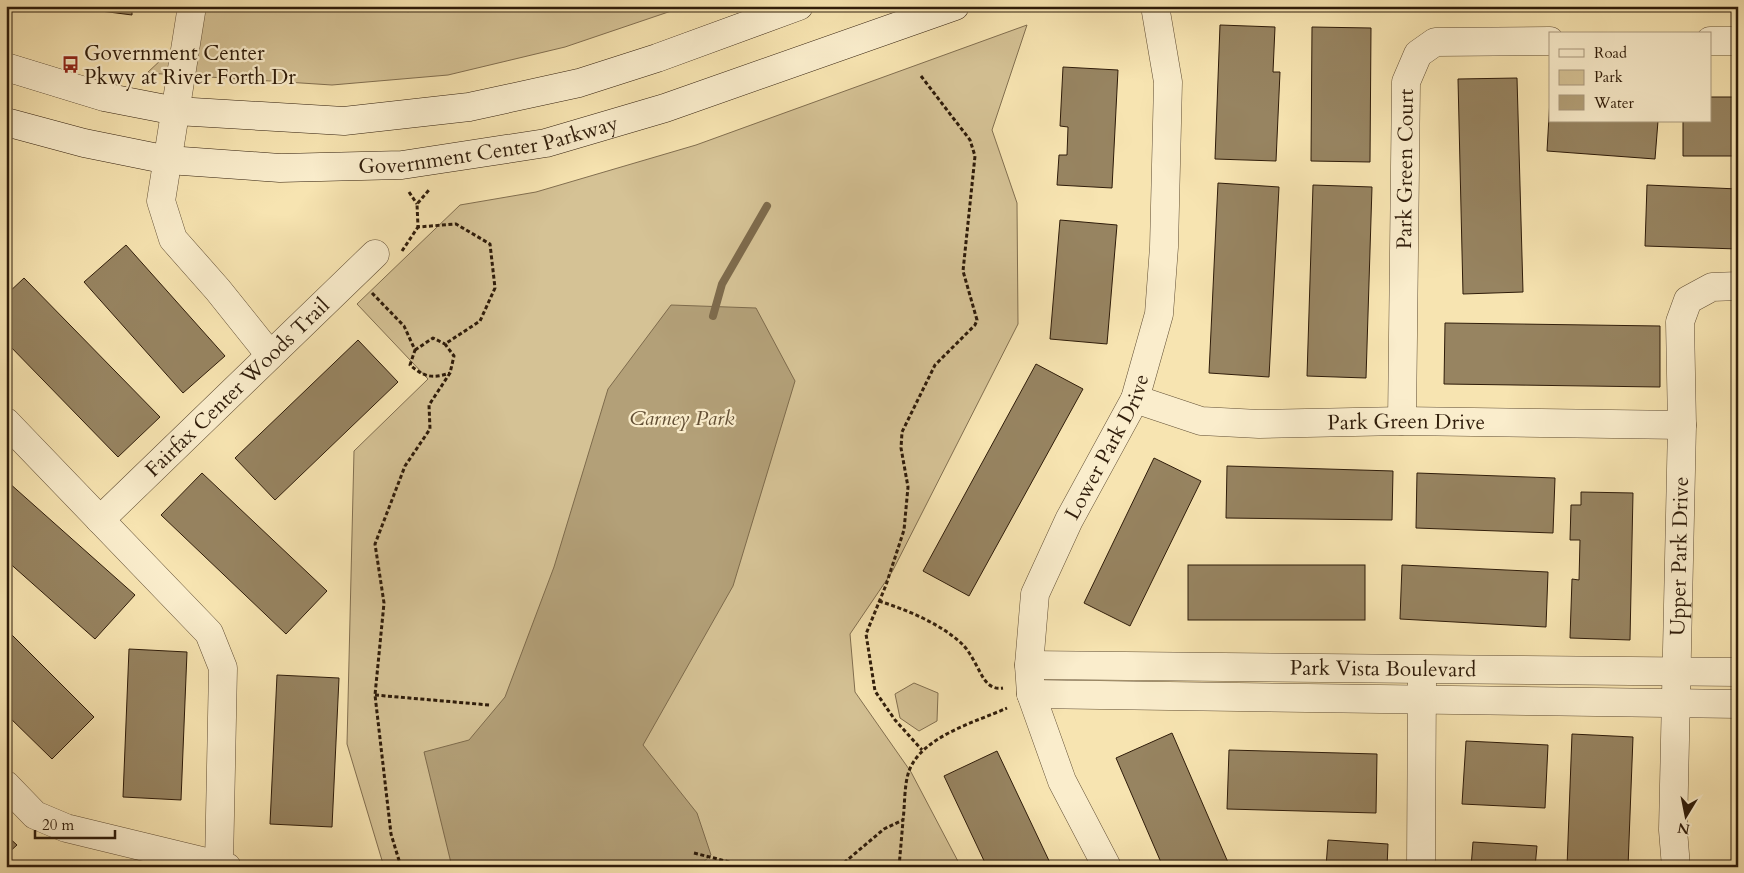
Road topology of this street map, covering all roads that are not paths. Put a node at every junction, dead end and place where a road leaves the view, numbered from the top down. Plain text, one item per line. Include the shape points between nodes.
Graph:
1 (192, 6) edge
2 (799, 6) edge
3 (955, 6) edge
4 (1155, 6) edge
5 (1712, 41) edge
6 (1738, 41) edge
7 (1549, 42) edge
8 (6, 68) edge
9 (176, 110) junction
10 (6, 122) edge
11 (168, 160) junction
12 (375, 254) dead end
13 (1738, 286) edge
14 (270, 355) junction
15 (1135, 399) junction
16 (1402, 421) junction
17 (6, 422) edge
18 (1682, 425) junction
19 (100, 520) junction
20 (1029, 665) junction
21 (1422, 669) junction
22 (1678, 671) junction
23 (1738, 672) edge
24 (1020, 690) junction
25 (1422, 699) junction
26 (1677, 703) junction
27 (1738, 704) edge
28 (6, 785) edge
29 (223, 866) edge
30 (1107, 867) edge
31 (1421, 867) edge
32 (1676, 867) edge

1 - 9 street
2 - 9 street, Government Center Parkway via 579,83 470,107 344,121
3 - 11 street, Government Center Parkway via 665,108 546,143 402,165 280,168
4 - 15 street, Lower Park Drive via 1168,82 1164,247 1159,314
5 - 6 street
7 - 16 street, Park Green Court via 1435,42 1418,54 1406,82
8 - 9 street, Government Center Parkway via 104,97
9 - 11 street
10 - 11 street, Government Center Parkway via 84,143
11 - 14 street via 161,201 173,239
12 - 14 street, Fairfax Center Woods Trail
13 - 18 street, Upper Park Drive via 1712,287 1688,300 1680,322
14 - 19 street, Fairfax Center Woods Trail
15 - 16 street, Park Green Drive via 1201,421 1259,424
15 - 20 street, Lower Park Drive via 1068,520 1035,594
16 - 18 street, Park Green Drive
17 - 19 street
18 - 22 street, Upper Park Drive
19 - 29 street via 209,633 223,668
20 - 21 street, Park Vista Boulevard
20 - 24 street, Lower Park Drive
21 - 22 street, Park Vista Boulevard
21 - 25 street
22 - 23 street, Park Vista Boulevard
22 - 26 street, Upper Park Drive
24 - 25 street, Park Vista Boulevard
24 - 30 street, Lower Park Drive
25 - 26 street, Park Vista Boulevard
25 - 31 street
26 - 27 street, Park Vista Boulevard
26 - 32 street, Upper Park Drive via 1673,830
28 - 29 street via 35,815 66,828

